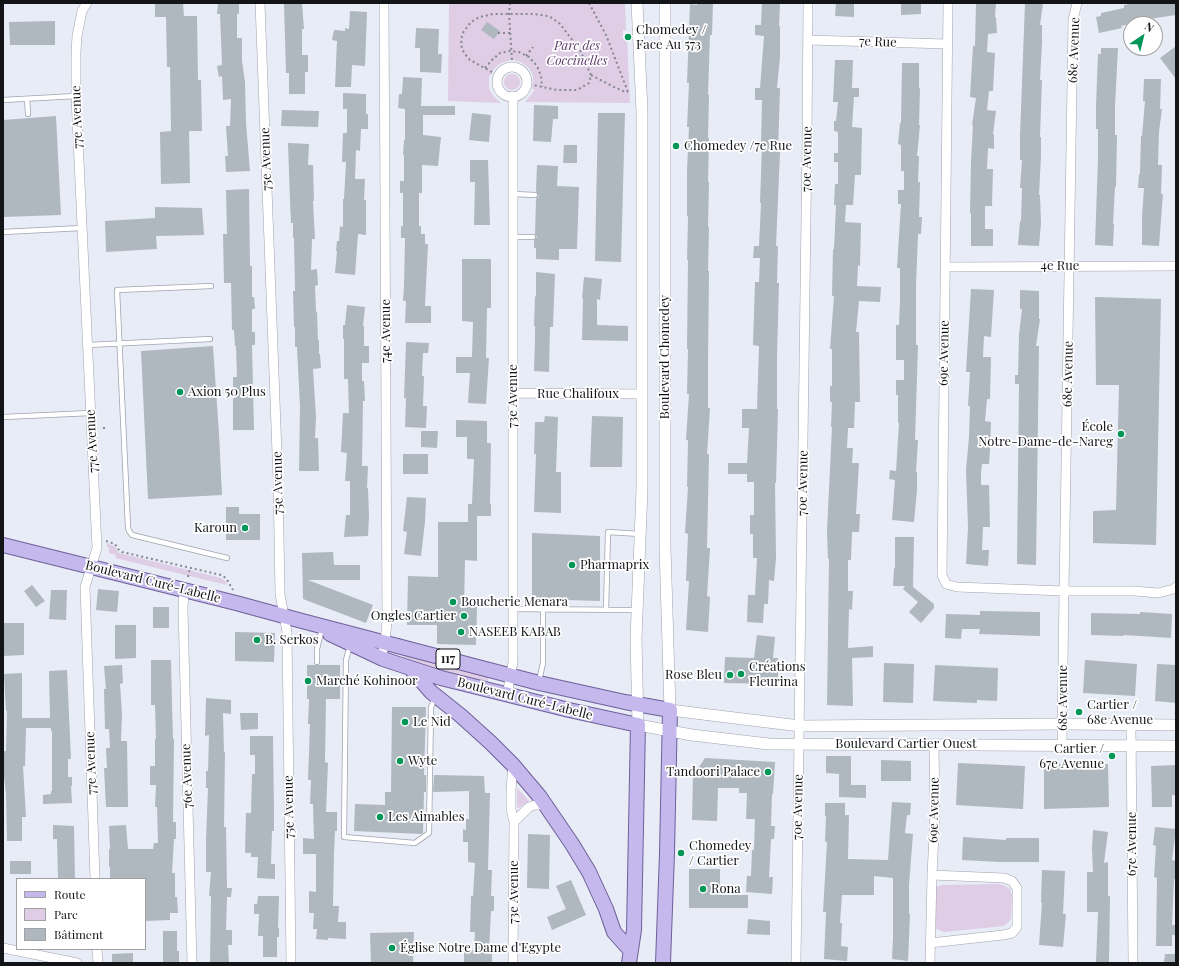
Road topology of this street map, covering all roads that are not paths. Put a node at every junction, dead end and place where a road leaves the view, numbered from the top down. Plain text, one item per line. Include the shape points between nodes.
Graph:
1 (87, 3) edge
2 (260, 3) edge
3 (384, 3) edge
4 (637, 3) edge
5 (665, 3) edge
6 (808, 3) edge
7 (948, 3) edge
8 (1077, 3) edge
9 (808, 40) junction
10 (947, 44) junction
11 (76, 96) junction
12 (512, 96) dead end
13 (27, 99) junction
14 (3, 100) edge
15 (28, 114) dead end
16 (513, 194) junction
17 (535, 195) dead end
18 (82, 228) junction
19 (3, 232) edge
20 (513, 237) junction
21 (533, 237) dead end
22 (1070, 266) junction
23 (1176, 266) edge
24 (945, 267) junction
25 (211, 286) dead end
26 (210, 339) dead end
27 (120, 344) junction
28 (88, 345) junction
29 (513, 393) junction
30 (642, 394) junction
31 (91, 413) junction
32 (3, 417) edge
33 (640, 534) junction
34 (3, 545) edge
35 (227, 558) dead end
36 (91, 566) junction
37 (186, 583) junction
38 (1176, 587) edge
39 (1064, 591) junction
40 (513, 610) junction
41 (542, 610) junction
42 (606, 610) junction
43 (637, 610) junction
44 (285, 616) junction
45 (322, 628) junction
46 (352, 639) junction
47 (385, 642) junction
48 (381, 658) junction
49 (317, 662) dead end
50 (412, 670) junction
51 (511, 675) junction
52 (539, 682) junction
53 (507, 695) junction
54 (436, 696) junction
55 (638, 704) junction
56 (670, 710) junction
57 (1063, 724) junction
58 (1131, 725) junction
59 (1176, 725) edge
60 (638, 726) junction
61 (800, 726) junction
62 (669, 732) junction
63 (799, 744) junction
64 (934, 745) junction
65 (1062, 745) junction
66 (1131, 746) junction
67 (1176, 746) edge
68 (513, 765) junction
69 (546, 805) junction
70 (514, 822) junction
71 (932, 875) junction
72 (95, 878) edge
73 (930, 943) junction
74 (3, 948) edge
75 (97, 950) edge
76 (630, 957) edge
77 (77, 963) edge
78 (98, 963) edge
79 (192, 963) edge
80 (291, 963) edge
81 (514, 963) edge
82 (663, 963) edge
83 (796, 963) edge
84 (930, 963) edge
85 (1133, 963) edge

1 - 11 street, 77e Avenue via 82,11 77,36
2 - 44 street, 75e Avenue via 280,588
3 - 47 street, 74e Avenue via 387,615
4 - 30 street, Boulevard Chomedey via 642,111
5 - 56 street, Boulevard Chomedey via 665,547
6 - 9 street, 70e Avenue
7 - 10 street, 69e Avenue
8 - 22 street, 68e Avenue via 1073,20
9 - 10 street, 7e Rue
9 - 61 street, 70e Avenue
10 - 24 street, 69e Avenue
11 - 13 lane
11 - 18 street, 77e Avenue
12 - 16 street, 73e Avenue
13 - 14 lane
13 - 15 lane
16 - 17 lane
16 - 20 street, 73e Avenue
18 - 19 lane
18 - 28 street, 77e Avenue
20 - 21 lane
20 - 29 street, 73e Avenue
22 - 23 street, 4e Rue
22 - 24 street, 4e Rue
22 - 39 street, 68e Avenue
24 - 39 street, 69e Avenue via 942,574 946,584 957,587
25 - 27 lane via 117,290
26 - 27 lane
27 - 28 lane
27 - 35 lane via 129,531 132,535
28 - 31 street, 77e Avenue
29 - 30 street, Rue Chalifoux
29 - 40 street, 73e Avenue
30 - 33 street, Boulevard Chomedey
31 - 32 lane
31 - 36 street, 77e Avenue via 97,548
33 - 42 lane via 608,532
33 - 43 street, Boulevard Chomedey
34 - 36 main road, Boulevard Curé-Labelle / 117
36 - 37 main road, Boulevard Curé-Labelle / 117
36 - 72 street, 77e Avenue via 85,587
37 - 44 main road, Boulevard Curé-Labelle / 117
37 - 79 street, 76e Avenue via 183,609
38 - 39 street via 1158,593
39 - 57 street, 68e Avenue
40 - 41 lane
40 - 51 street, 73e Avenue
41 - 42 lane
41 - 52 lane via 543,663
42 - 43 lane
43 - 55 street, Boulevard Chomedey
44 - 45 main road, Boulevard Curé-Labelle / 117
44 - 80 street, 75e Avenue
45 - 46 main road, Boulevard Curé-Labelle / 117
45 - 49 lane
46 - 47 main road, Boulevard Curé-Labelle / 117
46 - 48 main road, Boulevard Curé-Labelle / 117
46 - 54 lane via 346,660 344,837 415,843 429,833 431,707
47 - 48 street, 74e Avenue
47 - 51 main road, Boulevard Curé-Labelle / 117
48 - 50 main road, Boulevard Curé-Labelle / 117
50 - 53 main road, Boulevard Curé-Labelle
50 - 54 main road
51 - 52 main road, Boulevard Curé-Labelle / 117
51 - 53 street, 73e Avenue
52 - 55 main road, Boulevard Curé-Labelle / 117
53 - 60 main road, Boulevard Curé-Labelle
54 - 68 main road via 471,724
55 - 56 main road, Boulevard Curé-Labelle / 117
55 - 60 street
56 - 61 street, Boulevard Cartier Ouest
56 - 62 main road
57 - 58 street, Boulevard Cartier Ouest
57 - 61 street, Boulevard Cartier Ouest
57 - 65 street, 68e Avenue
58 - 59 street, Boulevard Cartier Ouest
58 - 66 street, 67e Avenue
60 - 62 street, Boulevard Cartier Ouest
60 - 76 main road via 634,930
61 - 63 street, 70e Avenue
62 - 63 street, Boulevard Cartier Ouest via 769,744
62 - 82 main road
63 - 64 street, Boulevard Cartier Ouest
63 - 83 street, 70e Avenue
64 - 65 street, Boulevard Cartier Ouest
64 - 71 street, 69e Avenue
65 - 66 street, Boulevard Cartier Ouest
66 - 67 street, Boulevard Cartier Ouest
66 - 85 street, 67e Avenue
68 - 69 main road
68 - 70 street, 73e Avenue via 511,809
69 - 70 street via 529,807
69 - 76 main road via 589,872 614,932
70 - 81 street, 73e Avenue
71 - 73 street, 69e Avenue
71 - 73 street via 1004,878 1012,881 1017,888 1017,927 1012,933 1004,935
73 - 84 street, 69e Avenue
74 - 77 street
75 - 78 street

